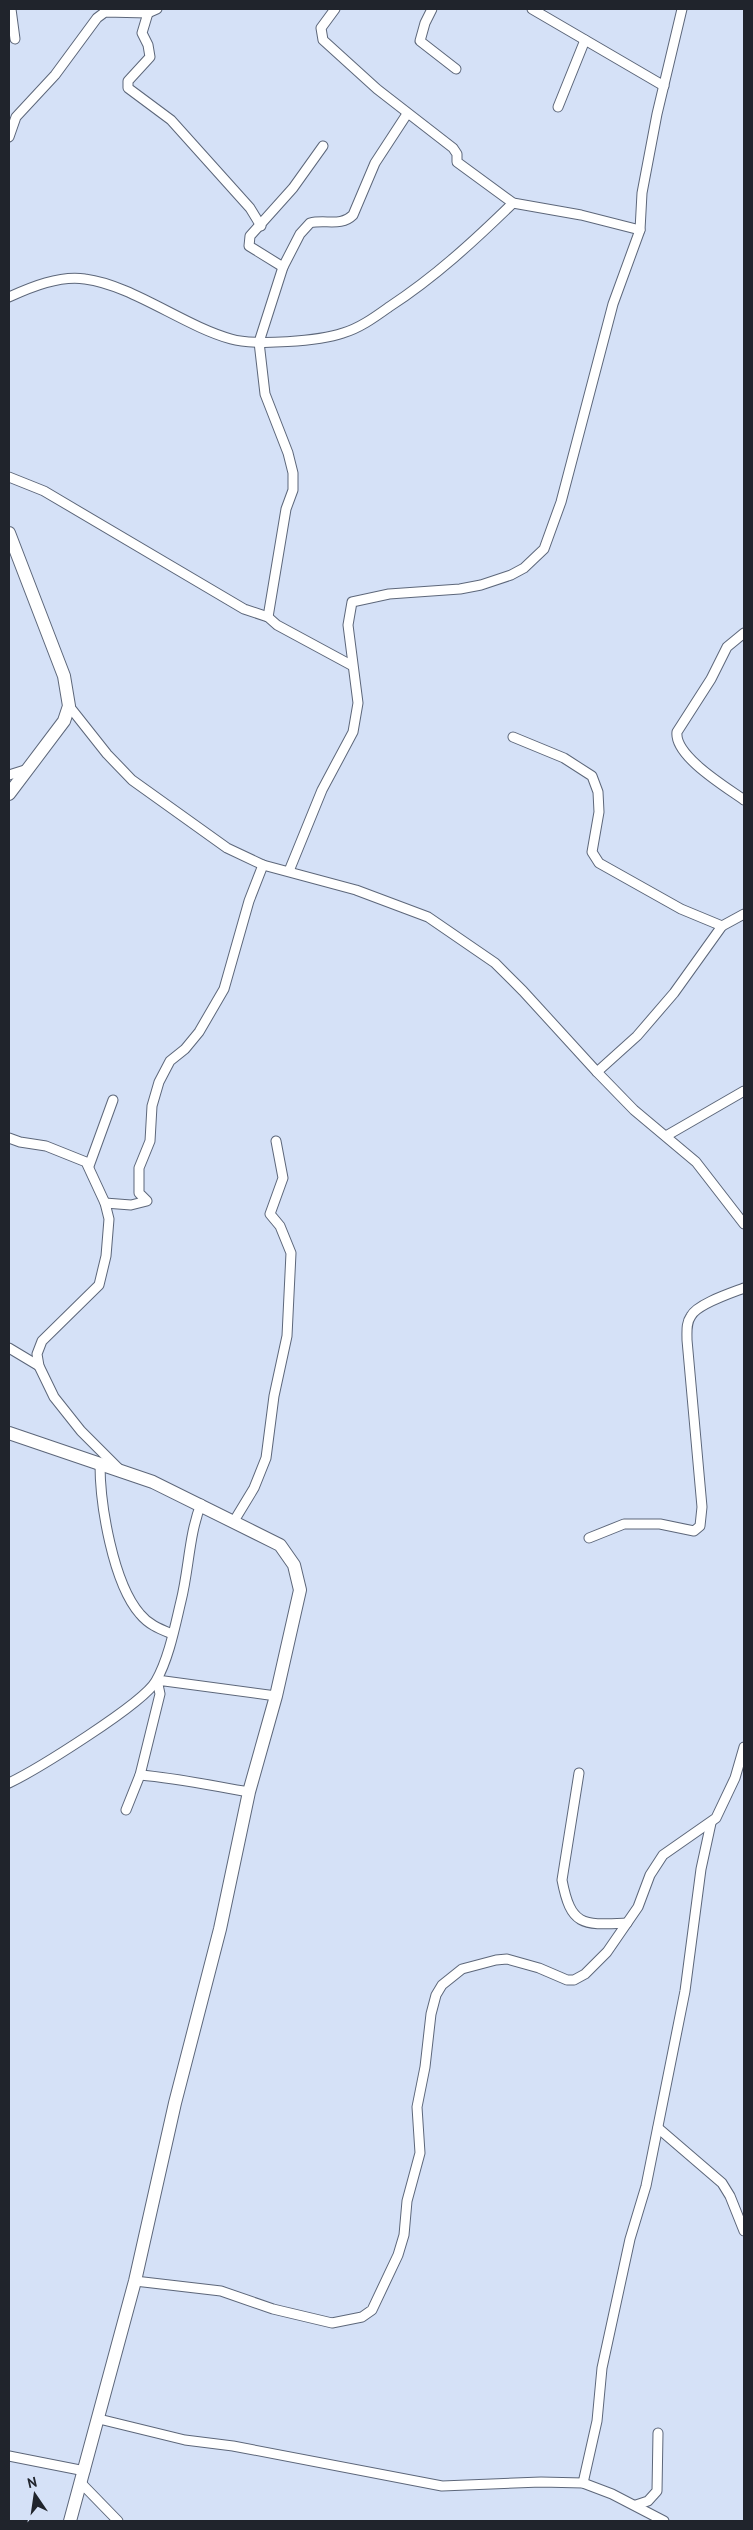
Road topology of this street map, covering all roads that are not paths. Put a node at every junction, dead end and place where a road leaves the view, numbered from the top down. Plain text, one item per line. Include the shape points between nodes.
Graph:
1 (11, 9) edge
2 (157, 9) edge
3 (335, 9) edge
4 (432, 9) edge
5 (532, 9) edge
6 (682, 9) edge
7 (148, 13) junction
8 (14, 39) dead end
9 (585, 40) junction
10 (456, 69) dead end
11 (664, 86) junction
12 (558, 107) dead end
13 (407, 114) junction
14 (9, 137) edge
15 (323, 146) dead end
16 (514, 203) junction
17 (261, 226) junction
18 (640, 230) junction
19 (283, 267) junction
20 (9, 297) edge
21 (260, 342) junction
22 (9, 477) edge
23 (9, 534) edge
24 (14, 559) edge
25 (268, 617) junction
26 (744, 633) edge
27 (352, 665) junction
28 (69, 706) junction
29 (513, 737) dead end
30 (31, 768) junction
31 (9, 775) edge
32 (9, 794) edge
33 (744, 800) edge
34 (263, 865) junction
35 (290, 871) junction
36 (744, 914) edge
37 (722, 926) junction
38 (597, 1072) junction
39 (744, 1091) edge
40 (113, 1100) dead end
41 (666, 1136) junction
42 (9, 1138) edge
43 (276, 1141) dead end
44 (89, 1166) junction
45 (105, 1203) junction
46 (744, 1224) edge
47 (744, 1288) edge
48 (9, 1348) edge
49 (39, 1366) junction
50 (9, 1434) edge
51 (100, 1464) junction
52 (120, 1470) junction
53 (201, 1504) junction
54 (234, 1521) junction
55 (589, 1538) dead end
56 (172, 1634) junction
57 (157, 1680) junction
58 (276, 1696) junction
59 (744, 1747) edge
60 (579, 1773) dead end
61 (140, 1774) junction
62 (9, 1783) edge
63 (250, 1792) junction
64 (126, 1810) dead end
65 (711, 1824) junction
66 (627, 1923) junction
67 (658, 2128) junction
68 (744, 2230) edge
69 (135, 2281) junction
70 (99, 2419) junction
71 (658, 2433) dead end
72 (9, 2456) edge
73 (83, 2477) junction
74 (583, 2483) junction
75 (636, 2505) junction
76 (70, 2521) edge
77 (118, 2521) edge
78 (664, 2521) edge

1 - 8 street
2 - 7 street
3 - 13 street via 321,28 323,40
4 - 10 street via 420,41
5 - 9 street
6 - 11 street
7 - 14 street via 105,12 97,18 55,75 16,118
7 - 17 street via 142,33 150,57 128,82 128,88 176,126 250,208
9 - 11 street
9 - 12 street
11 - 18 street via 642,193
13 - 16 street via 453,148 462,168
13 - 19 street via 375,163 352,215 347,221 316,221 305,226
15 - 17 street
16 - 18 street
16 - 21 street via 420,286 361,325 331,337
17 - 19 street via 250,236 250,246
18 - 27 street via 613,304 562,502 544,549 524,568 481,585 389,594 352,602 348,625
19 - 21 street
20 - 21 street via 41,284 84,278 113,286 232,340
21 - 25 street via 265,394 288,454 294,490 286,509
22 - 25 street via 44,491 244,609
23 - 24 street
24 - 28 street via 64,676
25 - 27 street
26 - 33 street via 727,647 677,737 684,751 701,768
27 - 35 street via 358,703 354,732 322,790
28 - 30 street via 64,721
28 - 34 street via 132,780 227,848
29 - 37 street via 564,758 592,776 598,792 599,812 592,852 599,863 681,908
30 - 31 street
30 - 32 street
34 - 35 street
34 - 45 street via 249,901 224,989 199,1032 170,1061 159,1082 152,1106 150,1141 139,1168 139,1194 147,1201 131,1205
35 - 38 street via 396,903 428,917 454,934 495,963 524,990
36 - 37 street
37 - 38 street via 662,1007 637,1036
38 - 41 street via 634,1110
39 - 41 street
40 - 44 street
41 - 46 street via 696,1162
42 - 44 street via 46,1146
43 - 54 street via 283,1178 270,1214 280,1226 291,1253 287,1336 274,1396 266,1458 254,1488
44 - 45 street
45 - 49 street via 109,1234 103,1277 90,1295 42,1341 37,1354
47 - 55 street via 702,1306 692,1313 688,1322 702,1507 700,1526 694,1530 660,1524 624,1524
48 - 49 street
49 - 52 street via 67,1415
50 - 51 street
51 - 52 street
51 - 56 street via 102,1504 128,1595 140,1615 154,1627
52 - 53 street
53 - 54 street
53 - 56 street
54 - 58 street via 280,1545 294,1565 300,1590
56 - 57 street
57 - 58 street
57 - 61 street via 160,1694
57 - 62 street via 138,1700
58 - 63 street
59 - 65 street via 726,1798
60 - 66 street via 562,1880 565,1896 576,1918 591,1923
61 - 63 street
61 - 64 street
63 - 69 street
65 - 66 street via 664,1855 650,1875 638,1907
65 - 67 street
66 - 69 street via 598,1964 579,1978 567,1980 507,1959 462,1969 442,1985 431,2014 417,2106 420,2153 407,2202 404,2235 372,2310 362,2317 332,2323 273,2309 221,2291
67 - 68 street via 722,2183
67 - 74 street via 602,2368 597,2421
69 - 70 street
70 - 73 street
70 - 74 street via 185,2440 233,2446 442,2486
71 - 75 street via 657,2491 648,2501
72 - 73 street
73 - 76 street
73 - 77 street
74 - 75 street
75 - 78 street

